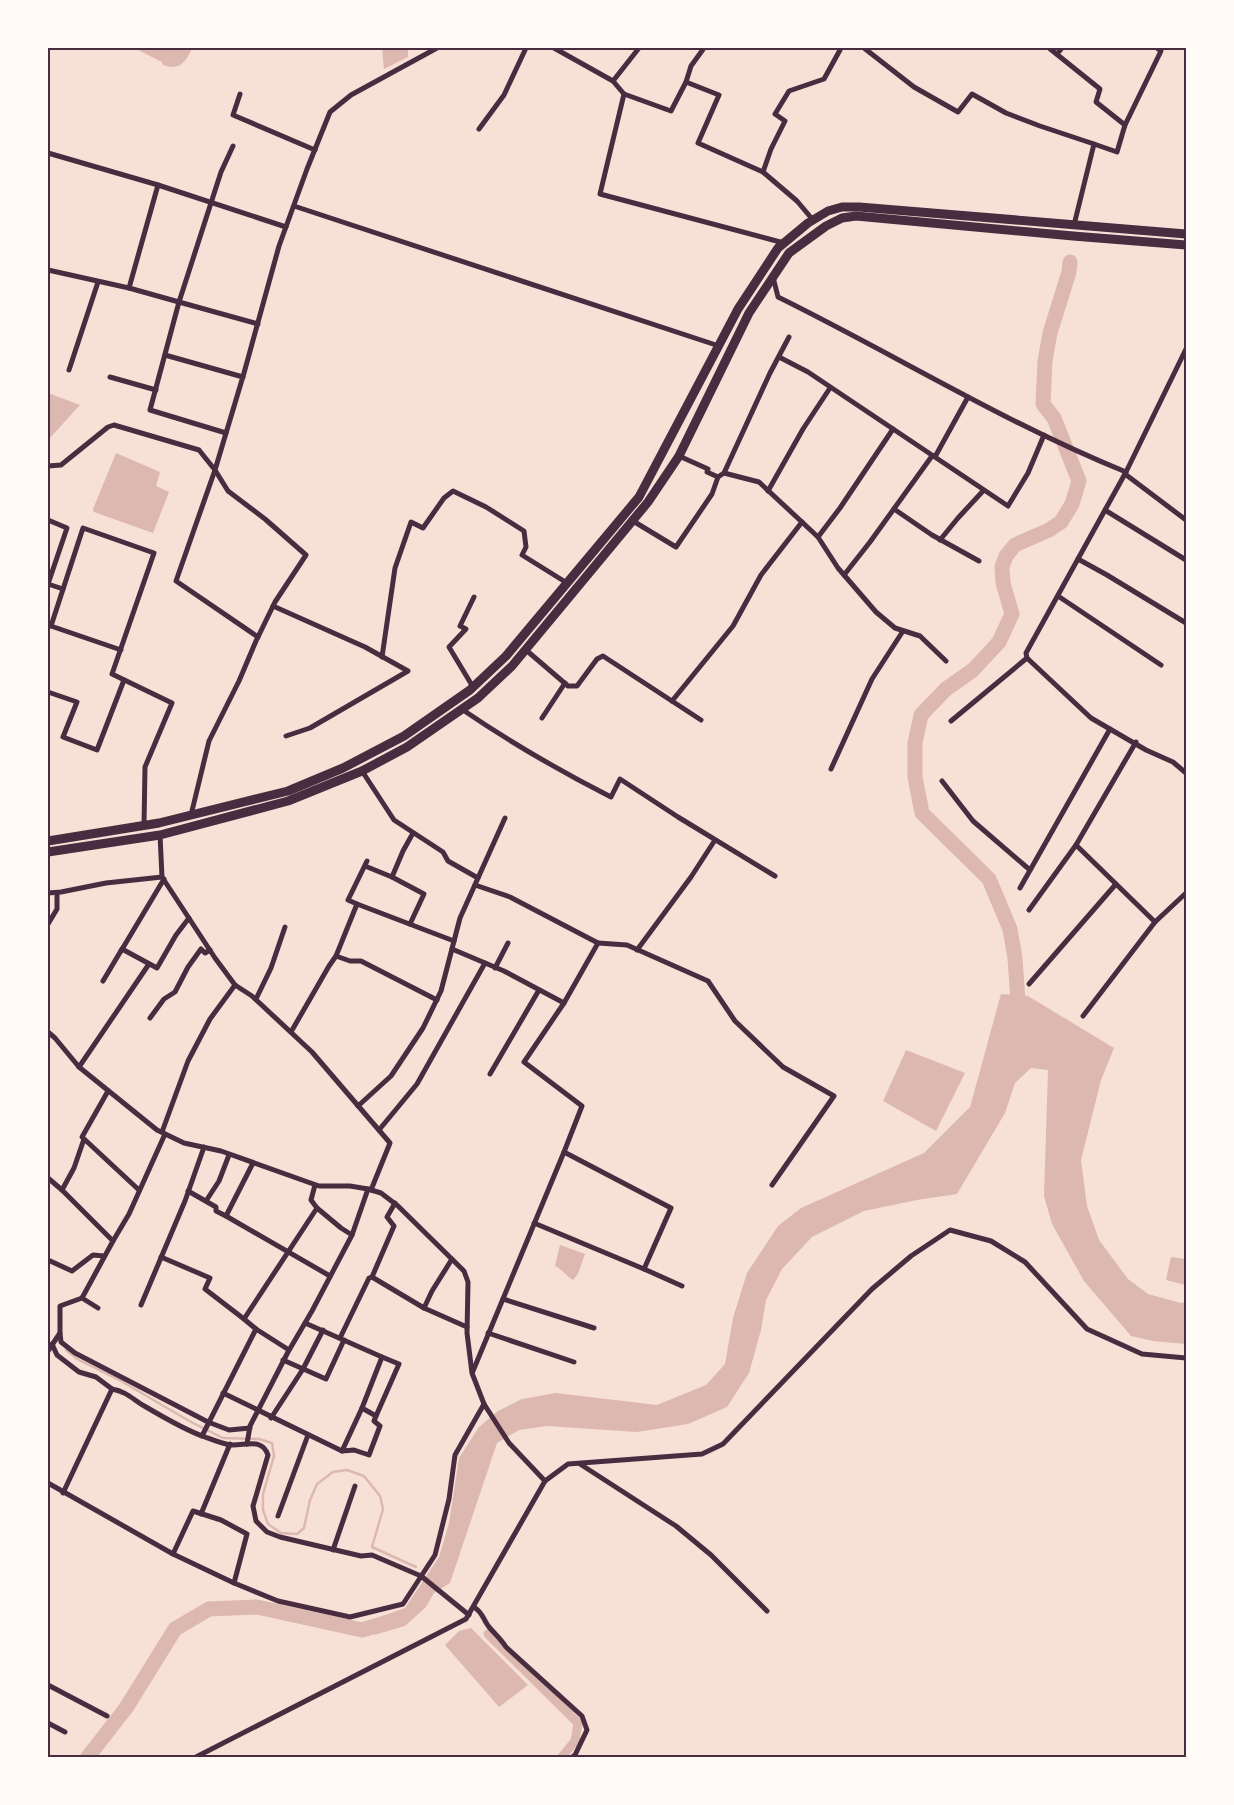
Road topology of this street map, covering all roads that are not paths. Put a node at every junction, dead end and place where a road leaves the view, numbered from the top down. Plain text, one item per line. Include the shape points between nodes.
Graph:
1 (424, 48) edge
2 (526, 48) edge
3 (554, 48) edge
4 (639, 48) edge
5 (704, 48) edge
6 (839, 48) edge
7 (864, 48) edge
8 (1049, 48) edge
9 (1062, 48) edge
10 (1157, 48) edge
11 (435, 49) edge
12 (1057, 54) junction
13 (613, 81) junction
14 (686, 82) junction
15 (240, 94) dead end
16 (624, 94) junction
17 (1125, 125) junction
18 (479, 128) dead end
19 (1094, 144) junction
20 (232, 146) dead end
21 (315, 150) junction
22 (48, 153) edge
23 (763, 172) junction
24 (158, 185) junction
25 (212, 204) junction
26 (294, 206) junction
27 (813, 220) junction
28 (1074, 224) junction
29 (286, 227) junction
30 (1186, 234) edge
31 (784, 243) junction
32 (1186, 245) edge
33 (48, 270) edge
34 (773, 276) junction
35 (98, 282) junction
36 (129, 288) junction
37 (179, 302) junction
38 (258, 324) junction
39 (789, 337) dead end
40 (719, 346) junction
41 (1186, 349) edge
42 (165, 354) junction
43 (778, 357) junction
44 (69, 370) dead end
45 (110, 377) dead end
46 (243, 377) junction
47 (830, 388) junction
48 (156, 390) junction
49 (968, 397) junction
50 (893, 429) junction
51 (226, 433) junction
52 (1044, 436) junction
53 (679, 456) junction
54 (932, 456) junction
55 (48, 466) edge
56 (215, 470) junction
57 (724, 473) junction
58 (1125, 473) junction
59 (718, 477) junction
60 (768, 491) junction
61 (984, 491) junction
62 (894, 509) junction
63 (1105, 510) junction
64 (48, 520) edge
65 (1186, 520) edge
66 (633, 521) junction
67 (802, 522) junction
68 (818, 537) junction
69 (940, 540) junction
70 (1078, 559) junction
71 (1186, 560) edge
72 (979, 562) dead end
73 (844, 575) junction
74 (567, 583) junction
75 (48, 584) edge
76 (63, 590) junction
77 (1058, 596) junction
78 (474, 597) dead end
79 (274, 606) junction
80 (1186, 624) edge
81 (49, 625) edge
82 (903, 631) junction
83 (258, 636) junction
84 (121, 650) junction
85 (526, 650) junction
86 (382, 657) junction
87 (1027, 658) junction
88 (946, 661) dead end
89 (1161, 665) dead end
90 (124, 680) junction
91 (565, 683) junction
92 (473, 687) junction
93 (48, 692) edge
94 (672, 701) junction
95 (463, 710) junction
96 (542, 718) dead end
97 (701, 720) dead end
98 (951, 721) dead end
99 (1110, 730) junction
100 (286, 736) dead end
101 (1136, 742) junction
102 (831, 769) dead end
103 (362, 771) junction
104 (1186, 773) edge
105 (942, 781) dead end
106 (192, 815) junction
107 (505, 818) dead end
108 (144, 825) junction
109 (413, 833) junction
110 (160, 835) junction
111 (716, 840) junction
112 (48, 841) edge
113 (1076, 845) junction
114 (48, 852) edge
115 (1030, 870) junction
116 (775, 876) dead end
117 (392, 877) junction
118 (163, 878) junction
119 (478, 878) junction
120 (1116, 884) junction
121 (475, 885) junction
122 (1020, 888) dead end
123 (48, 893) edge
124 (57, 893) junction
125 (1186, 894) edge
126 (357, 904) junction
127 (1029, 910) dead end
128 (189, 918) junction
129 (1155, 922) junction
130 (48, 924) edge
131 (410, 924) junction
132 (285, 927) dead end
133 (454, 941) junction
134 (508, 943) dead end
135 (598, 943) junction
136 (452, 949) junction
137 (210, 950) junction
138 (637, 950) junction
139 (121, 951) junction
140 (336, 956) junction
141 (485, 963) junction
142 (149, 964) junction
143 (495, 968) junction
144 (103, 981) dead end
145 (1029, 984) dead end
146 (235, 985) junction
147 (539, 990) junction
148 (256, 998) junction
149 (437, 1000) junction
150 (564, 1003) junction
151 (1083, 1016) dead end
152 (150, 1018) dead end
153 (48, 1032) edge
154 (291, 1032) junction
155 (79, 1067) junction
156 (490, 1074) dead end
157 (108, 1091) junction
158 (358, 1106) junction
159 (379, 1130) junction
160 (163, 1133) junction
161 (84, 1139) junction
162 (204, 1148) junction
163 (564, 1152) junction
164 (229, 1154) junction
165 (253, 1163) junction
166 (48, 1178) edge
167 (315, 1185) junction
168 (772, 1185) dead end
169 (370, 1189) junction
170 (62, 1190) junction
171 (139, 1190) junction
172 (188, 1191) junction
173 (206, 1201) junction
174 (395, 1204) junction
175 (317, 1208) junction
176 (226, 1216) junction
177 (534, 1223) junction
178 (352, 1235) junction
179 (113, 1241) junction
180 (288, 1251) junction
181 (104, 1256) junction
182 (161, 1257) junction
183 (452, 1259) junction
184 (48, 1260) edge
185 (644, 1269) junction
186 (330, 1276) junction
187 (372, 1277) junction
188 (682, 1286) dead end
189 (82, 1298) junction
190 (503, 1299) junction
191 (141, 1306) dead end
192 (98, 1308) dead end
193 (424, 1308) junction
194 (244, 1318) junction
195 (305, 1322) junction
196 (467, 1327) junction
197 (594, 1328) dead end
198 (256, 1329) junction
199 (322, 1330) junction
200 (60, 1333) junction
201 (488, 1333) junction
202 (342, 1339) junction
203 (52, 1344) junction
204 (48, 1350) edge
205 (289, 1350) junction
206 (382, 1357) junction
207 (1186, 1358) edge
208 (283, 1360) junction
209 (574, 1362) dead end
210 (303, 1369) junction
211 (472, 1373) junction
212 (112, 1389) junction
213 (223, 1393) junction
214 (484, 1404) junction
215 (362, 1408) junction
216 (258, 1411) junction
217 (376, 1416) junction
218 (271, 1418) junction
219 (208, 1424) junction
220 (250, 1430) junction
221 (308, 1435) junction
222 (202, 1436) junction
223 (230, 1444) junction
224 (247, 1444) junction
225 (342, 1451) junction
226 (580, 1464) junction
227 (545, 1481) junction
228 (48, 1483) edge
229 (355, 1486) dead end
230 (63, 1493) junction
231 (201, 1514) junction
232 (278, 1516) dead end
233 (333, 1550) junction
234 (173, 1554) junction
235 (422, 1576) junction
236 (234, 1583) junction
237 (474, 1607) junction
238 (767, 1611) dead end
239 (469, 1615) junction
240 (48, 1685) edge
241 (107, 1716) dead end
242 (48, 1723) edge
243 (65, 1732) dead end
244 (575, 1757) edge
245 (194, 1758) edge

1 - 11 street
2 - 18 street via 504,95
3 - 13 street
4 - 13 street
5 - 14 street via 691,66
6 - 23 street via 824,79 789,91 784,99 775,114 785,121
7 - 19 street via 914,87 958,112 972,94 1006,113
8 - 12 street
9 - 12 street
10 - 17 street via 1161,51
11 - 21 street via 350,95 330,112
12 - 17 street via 1100,90 1096,102
13 - 16 street
14 - 16 street via 670,111
14 - 23 street via 719,95 698,143
15 - 21 street via 232,115
16 - 31 street via 600,194
17 - 19 street via 1117,152
19 - 28 street
20 - 25 street via 220,172
21 - 26 street
22 - 24 street
23 - 27 street via 797,201
24 - 25 street
24 - 36 street
25 - 29 street
25 - 37 street
26 - 29 street
26 - 40 street
27 - 28 main road via 842,207 859,207
27 - 31 main road
28 - 30 main road
29 - 38 street
31 - 40 main road via 738,309
32 - 34 main road via 856,216 842,218 812,235 789,253
33 - 35 street
34 - 49 street via 778,297
34 - 53 main road via 749,313
35 - 36 street
35 - 44 street
36 - 37 street
37 - 38 street
37 - 42 street
38 - 46 street
39 - 43 street
40 - 74 main road via 639,496
41 - 58 street
42 - 46 street
42 - 48 street
43 - 47 street
43 - 57 street
45 - 48 street
46 - 51 street
47 - 50 street
47 - 60 street
48 - 51 street via 150,410
49 - 52 street
49 - 54 street via 936,455
50 - 54 street
50 - 68 street
51 - 56 street
52 - 58 street
52 - 61 street via 1028,474 1008,506
53 - 59 street via 708,468 707,472
53 - 66 main road
54 - 61 street
54 - 62 street
55 - 56 street via 61,465 114,425 198,450
56 - 79 street via 228,491 306,555
56 - 83 street via 176,581
57 - 59 street
57 - 60 street via 759,482
58 - 63 street
58 - 65 street
59 - 66 street via 712,494 676,547
60 - 67 street
61 - 69 street
62 - 69 street
62 - 73 street
63 - 70 street
63 - 71 street
64 - 75 street via 67,528
66 - 85 main road
67 - 68 street
67 - 94 street via 761,576 732,626
68 - 73 street
69 - 72 street
70 - 77 street
70 - 80 street
73 - 82 street via 876,612
74 - 86 street via 522,555 526,547 524,531 453,491 444,498 423,528 411,522 395,568
74 - 92 main road via 506,656
75 - 76 street
76 - 81 street
76 - 84 street via 83,528 154,553
77 - 87 street via 1026,653
77 - 89 street
78 - 92 street via 460,626 466,629 449,647
79 - 83 street
79 - 86 street
81 - 84 street
82 - 88 street via 920,636
82 - 102 street via 872,680
83 - 106 street via 209,741
84 - 90 street via 112,674
85 - 91 street
85 - 95 main road
86 - 100 street via 408,671 310,728
87 - 98 street
87 - 99 street via 1091,718
90 - 93 street via 97,750 64,737 77,702
90 - 108 street via 172,703 144,767
91 - 94 street via 577,686 597,659 603,656
91 - 96 street
92 - 106 main road via 404,736 344,768 288,791
94 - 97 street
95 - 103 main road via 407,747
95 - 111 street via 568,775 611,797 620,779
99 - 101 street
99 - 115 street
101 - 104 street via 1174,762
101 - 113 street
103 - 109 street via 394,820
103 - 110 main road via 288,801
105 - 115 street via 973,821
106 - 108 main road
107 - 119 street
108 - 112 main road
109 - 117 street
109 - 119 street via 443,852 448,861
110 - 114 main road
110 - 118 street
111 - 116 street
111 - 138 street
113 - 120 street
113 - 127 street
115 - 122 street
117 - 126 street via 366,863 348,900
117 - 131 street via 424,894
118 - 124 street via 106,883
118 - 128 street
118 - 139 street
119 - 121 street
120 - 129 street
120 - 145 street
121 - 133 street
121 - 135 street via 510,897
123 - 124 street
124 - 130 street via 57,909
125 - 129 street
126 - 131 street
126 - 140 street
128 - 137 street
128 - 142 street via 157,968
129 - 151 street
131 - 133 street
132 - 148 street via 271,968
133 - 136 street
134 - 143 street
135 - 138 street via 627,945
135 - 150 street
136 - 141 street
136 - 149 street
137 - 146 street
137 - 152 street via 206,953 201,949 175,992 164,999
138 - 168 street via 708,981 735,1021 784,1068 834,1096
139 - 142 street
139 - 144 street
140 - 149 street via 361,961
140 - 154 street
141 - 143 street
141 - 159 street via 417,1084
142 - 155 street
143 - 147 street
146 - 148 street
146 - 160 street via 210,1019 188,1061
147 - 150 street
147 - 156 street
148 - 154 street
149 - 158 street via 423,1028 391,1076
150 - 163 street via 524,1062 582,1106
153 - 155 street
154 - 158 street
155 - 157 street
157 - 160 street
157 - 161 street via 82,1137
158 - 159 street
159 - 169 street via 390,1143
160 - 162 street
160 - 171 street
161 - 170 street
161 - 171 street
162 - 164 street
162 - 172 street
163 - 177 street
163 - 185 street via 671,1208
164 - 165 street
164 - 173 street via 219,1181
165 - 167 street
165 - 176 street
166 - 170 street
167 - 169 street
167 - 175 street via 310,1200
169 - 174 street
169 - 178 street
170 - 179 street
171 - 179 street
172 - 173 street
172 - 182 street
173 - 176 street
174 - 183 street
174 - 187 street via 387,1216 394,1226
175 - 178 street
175 - 180 street
176 - 180 street
177 - 185 street
177 - 190 street
178 - 186 street
179 - 181 street
180 - 186 street
180 - 194 street
181 - 184 street via 92,1255 72,1271
181 - 189 street
182 - 191 street
182 - 194 street via 210,1278 205,1289
183 - 193 street
183 - 196 street via 464,1271 468,1282
185 - 188 street
186 - 195 street
187 - 193 street
187 - 202 street
189 - 192 street
189 - 200 street via 60,1306
190 - 197 street
190 - 201 street
193 - 196 street
194 - 198 street
195 - 199 street
195 - 205 street
196 - 211 street
198 - 205 street
198 - 213 street
199 - 202 street
199 - 210 street
200 - 203 street
200 - 219 street via 61,1342 74,1353
201 - 209 street
201 - 211 street
202 - 206 street
202 - 210 street via 326,1379
203 - 204 street
203 - 212 street via 57,1355 79,1372 96,1377
205 - 208 street
206 - 215 street
206 - 217 street via 399,1364
207 - 226 street via 1142,1354 1088,1329 1024,1262 990,1242 950,1230 911,1256 872,1290 723,1444 702,1454
208 - 210 street
208 - 216 street
210 - 218 street
211 - 214 street
212 - 222 street via 124,1391
212 - 230 street
213 - 216 street
213 - 219 street
214 - 227 street via 509,1442
214 - 235 street via 455,1455 449,1498 435,1555
215 - 217 street
215 - 225 street
216 - 218 street
216 - 220 street
217 - 225 street via 374,1421 380,1426 369,1455 354,1450
218 - 221 street
219 - 220 street via 229,1430
219 - 222 street
220 - 224 street
221 - 225 street
221 - 232 street
222 - 223 street
223 - 224 street
223 - 231 street
224 - 233 street via 261,1445 268,1455 253,1506 256,1521 267,1532 280,1537
226 - 227 street via 568,1464
226 - 238 street via 676,1526 711,1555
227 - 237 street
228 - 230 street
229 - 233 street
230 - 234 street
231 - 234 street via 192,1511
231 - 236 street via 247,1534
233 - 235 street via 372,1555
234 - 236 street
235 - 236 street via 402,1604 350,1617 278,1600
235 - 239 street
237 - 239 street
237 - 244 street via 506,1647 582,1716 587,1730
239 - 245 street
240 - 241 street
242 - 243 street

